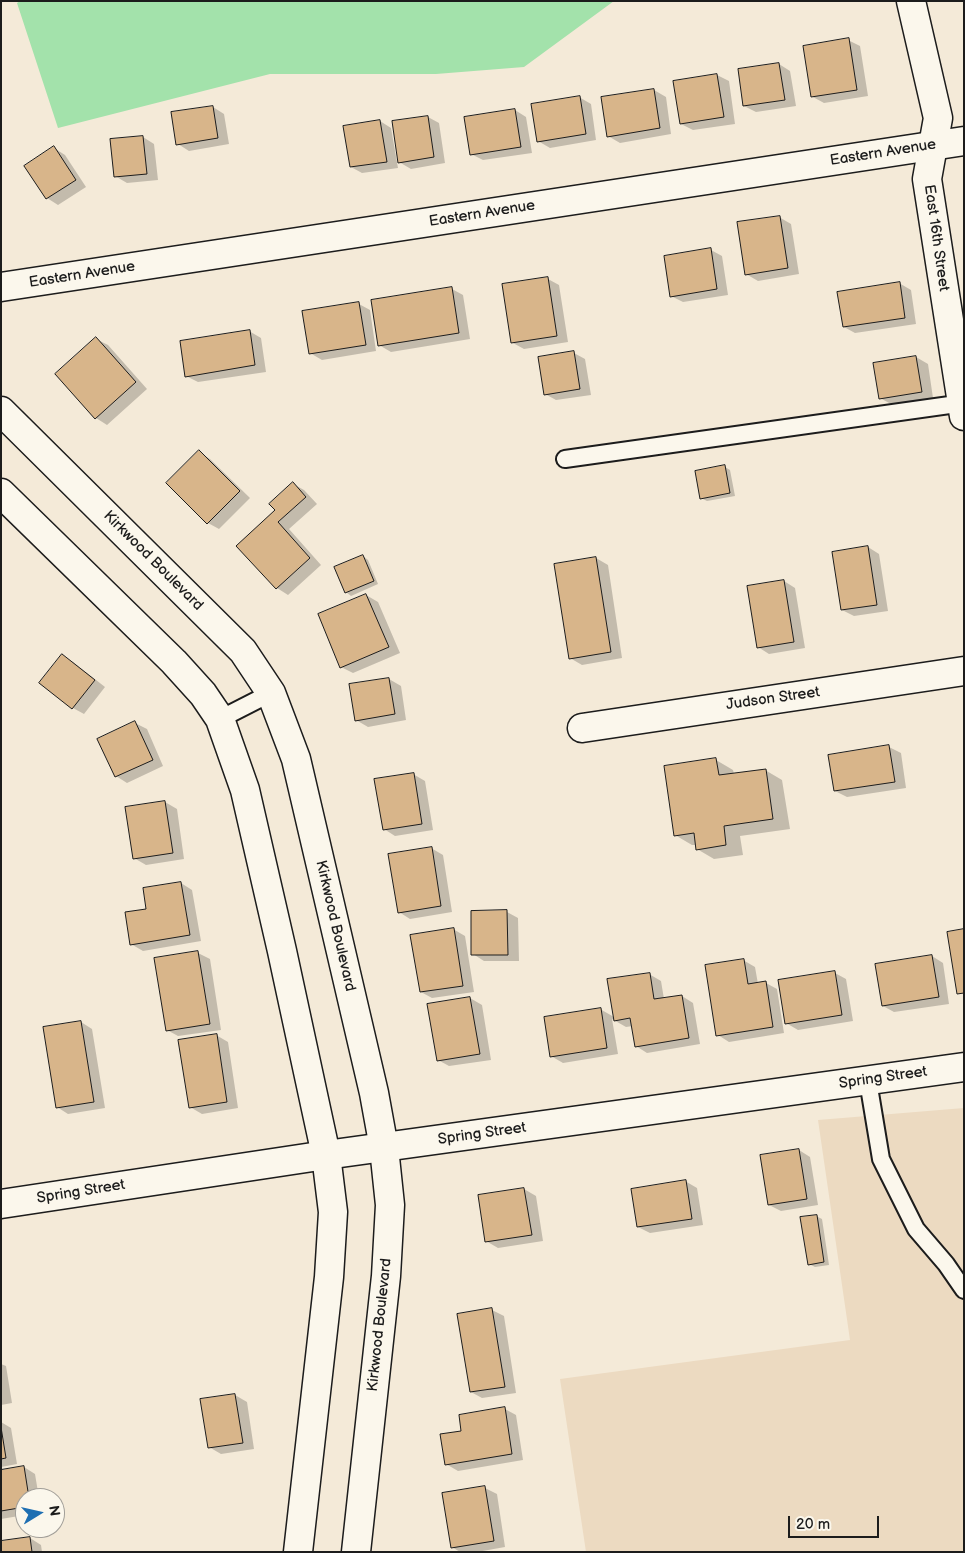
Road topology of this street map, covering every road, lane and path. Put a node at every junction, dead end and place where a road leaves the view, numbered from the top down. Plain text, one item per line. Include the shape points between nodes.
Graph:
1 (911, 1) edge
2 (964, 141) edge
3 (934, 145) junction
4 (1, 287) edge
5 (963, 408) edge
6 (1, 411) edge
7 (565, 459) dead end
8 (1, 493) edge
9 (964, 671) edge
10 (271, 693) junction
11 (220, 719) junction
12 (582, 728) dead end
13 (964, 1067) edge
14 (868, 1081) junction
15 (384, 1148) junction
16 (326, 1155) junction
17 (1, 1204) edge
18 (964, 1290) edge
19 (298, 1552) edge
20 (356, 1552) edge

1 - 3 street, East 16th Street via 938,118
2 - 3 street, Eastern Avenue
3 - 4 street, Eastern Avenue
3 - 5 street, East 16th Street via 927,179
5 - 7 lane
6 - 10 street, Kirkwood Boulevard via 243,651
8 - 11 street via 174,662
9 - 12 street, Judson Street
10 - 11 lane
10 - 15 street, Kirkwood Boulevard via 296,759
11 - 16 street via 245,790
13 - 14 street, Spring Street
14 - 15 street, Spring Street
14 - 18 lane via 881,1158 916,1229
15 - 16 street, Spring Street
15 - 20 street, Kirkwood Boulevard via 390,1205 386,1276
16 - 17 street, Spring Street
16 - 19 street via 333,1212

